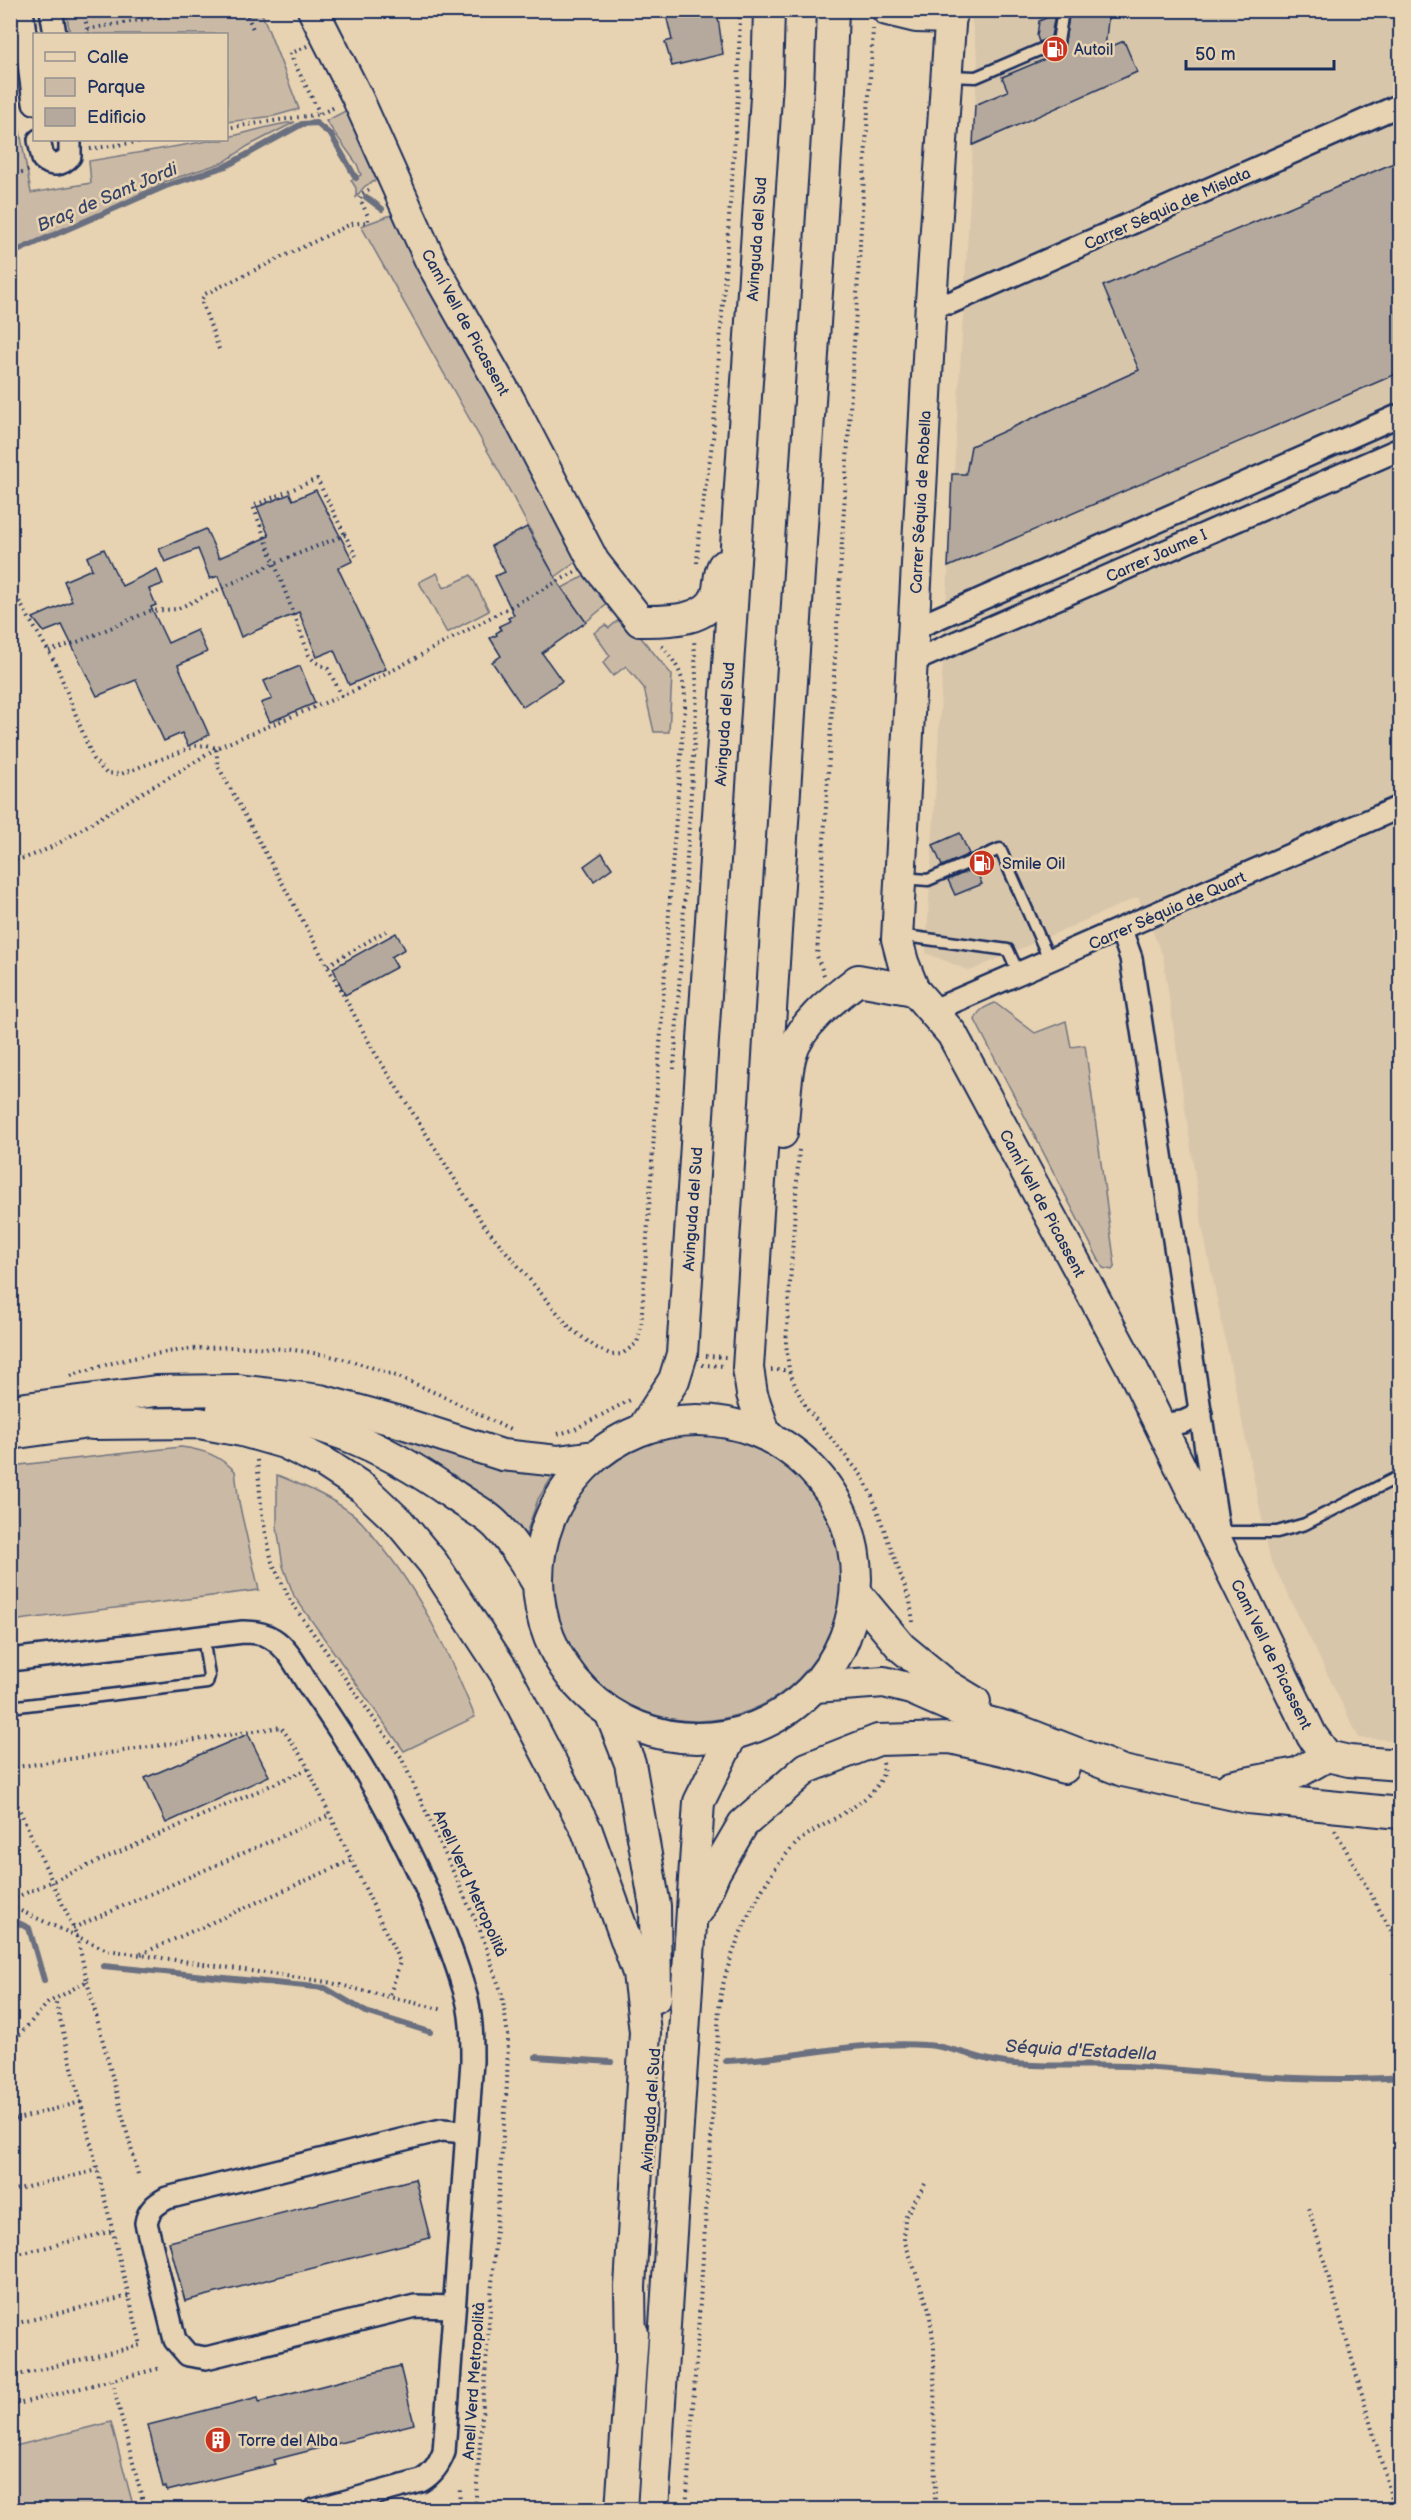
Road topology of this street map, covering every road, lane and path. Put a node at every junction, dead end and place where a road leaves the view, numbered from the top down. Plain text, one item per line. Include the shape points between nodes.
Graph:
1 (22, 10) edge
2 (51, 10) edge
3 (84, 10) edge
4 (146, 10) edge
5 (200, 10) edge
6 (245, 10) edge
7 (313, 10) edge
8 (740, 10) edge
9 (769, 10) edge
10 (833, 10) edge
11 (1063, 10) edge
12 (956, 13) edge
13 (880, 16) edge
14 (147, 19) junction
15 (253, 29) dead end
16 (87, 32) edge
17 (55, 33) edge
18 (326, 37) junction
19 (947, 76) junction
20 (33, 95) edge
21 (357, 96) junction
22 (1401, 105) edge
23 (320, 114) junction
24 (228, 128) edge
25 (39, 141) edge
26 (138, 141) edge
27 (70, 146) edge
28 (31, 170) dead end
29 (10, 177) edge
30 (393, 179) junction
31 (932, 302) junction
32 (219, 349) dead end
33 (1401, 415) edge
34 (1401, 449) edge
35 (345, 535) junction
36 (736, 536) junction
37 (356, 556) dead end
38 (594, 562) junction
39 (275, 563) junction
40 (696, 573) dead end
41 (10, 586) edge
42 (693, 616) junction
43 (640, 621) junction
44 (913, 629) junction
45 (49, 651) junction
46 (911, 662) junction
47 (342, 696) junction
48 (216, 748) junction
49 (1401, 807) edge
50 (10, 861) edge
51 (900, 878) junction
52 (389, 929) dead end
53 (1121, 930) junction
54 (897, 937) junction
55 (1050, 961) junction
56 (328, 965) junction
57 (1019, 974) junction
58 (827, 978) dead end
59 (858, 980) junction
60 (923, 1000) junction
61 (674, 1070) dead end
62 (800, 1143) dead end
63 (753, 1292) junction
64 (702, 1356) dead end
65 (736, 1358) dead end
66 (701, 1365) dead end
67 (736, 1367) dead end
68 (70, 1376) dead end
69 (634, 1398) dead end
70 (10, 1410) edge
71 (1201, 1414) junction
72 (93, 1424) junction
73 (1160, 1425) junction
74 (643, 1428) junction
75 (517, 1433) dead end
76 (765, 1433) junction
77 (10, 1434) edge
78 (555, 1435) dead end
79 (257, 1454) dead end
80 (594, 1456) junction
81 (1401, 1476) edge
82 (1219, 1541) junction
83 (536, 1581) junction
84 (857, 1593) junction
85 (914, 1631) dead end
86 (203, 1636) junction
87 (10, 1660) edge
88 (815, 1687) junction
89 (10, 1707) edge
90 (612, 1715) junction
91 (1018, 1730) junction
92 (732, 1735) junction
93 (881, 1754) dead end
94 (1327, 1756) junction
95 (1401, 1765) edge
96 (10, 1768) edge
97 (308, 1769) junction
98 (1123, 1771) junction
99 (10, 1789) edge
100 (1201, 1789) junction
101 (1401, 1813) edge
102 (330, 1815) junction
103 (1334, 1829) dead end
104 (351, 1860) junction
105 (52, 1882) junction
106 (10, 1900) edge
107 (10, 1906) edge
108 (73, 1928) junction
109 (689, 1934) junction
110 (77, 1936) junction
111 (1401, 1947) edge
112 (140, 1955) junction
113 (87, 1981) junction
114 (390, 1995) junction
115 (55, 1999) junction
116 (444, 2010) dead end
117 (10, 2045) edge
118 (81, 2102) junction
119 (10, 2121) edge
120 (466, 2132) junction
121 (98, 2170) junction
122 (139, 2178) dead end
123 (925, 2184) dead end
124 (10, 2191) edge
125 (1310, 2208) dead end
126 (113, 2231) junction
127 (10, 2256) edge
128 (129, 2296) junction
129 (454, 2307) junction
130 (10, 2325) edge
131 (631, 2354) junction
132 (161, 2368) dead end
133 (10, 2377) edge
134 (112, 2380) junction
135 (10, 2406) edge
136 (460, 2487) dead end
137 (146, 2510) edge
138 (314, 2510) edge
139 (459, 2510) edge
140 (475, 2510) edge
141 (621, 2510) edge
142 (653, 2510) edge
143 (686, 2510) edge
144 (935, 2510) edge
145 (1395, 2510) edge

1 - 20 street
2 - 17 street
3 - 16 path
4 - 14 path
5 - 14 path
6 - 15 path
7 - 18 main road, Camí Vell de Picassent
8 - 40 path via 738,94 714,438
9 - 36 main road, Avinguda del Sud
10 - 63 main road
11 - 19 lane via 1058,42 976,77
12 - 13 main road
12 - 19 main road, Carrer Séquia de Robella
13 - 58 path via 817,956
14 - 16 path
18 - 21 main road, Camí Vell de Picassent
18 - 23 path via 290,54
19 - 31 main road, Carrer Séquia de Robella
21 - 23 path
21 - 30 main road, Camí Vell de Picassent
22 - 31 street, Carrer Séquia de Mislata via 950,303
23 - 24 path
25 - 27 street via 42,156 49,164 70,156
26 - 27 path
28 - 29 path
30 - 32 path via 361,194 368,222 351,224 204,294 201,300 205,315
30 - 38 main road, Camí Vell de Picassent via 430,260
31 - 44 main road, Carrer Séquia de Robella
33 - 44 street, Carrer Jaume I
34 - 46 street, Carrer Jaume I
35 - 37 path
35 - 39 path
35 - 39 path via 317,479 254,506
36 - 42 main road via 719,574 717,594 709,606
36 - 74 main road, Avinguda del Sud via 682,1354 674,1380
38 - 43 main road, Camí Vell de Picassent
38 - 47 path
39 - 45 path via 177,609 150,611
39 - 47 path via 309,655 328,669
41 - 45 path
42 - 43 main road
42 - 61 path via 697,694
43 - 56 path via 679,670 686,687 686,706 641,1327 637,1343 629,1350 612,1355 571,1329 483,1224 375,1053
44 - 46 main road, Carrer Séquia de Robella
45 - 48 path via 93,759 105,773 121,774 196,746
46 - 51 main road, Carrer Séquia de Robella
47 - 48 path
48 - 50 path via 50,849 31,858
48 - 56 path via 218,766
49 - 53 street, Carrer Séquia de Quart
51 - 54 main road, Carrer Séquia de Robella
51 - 55 lane via 928,880 999,849
52 - 56 path
53 - 55 street, Carrer Séquia de Quart
53 - 71 street, Camí Vell de Picassent via 1131,958
54 - 57 lane via 1008,950
54 - 59 main road
54 - 60 main road, Carrer Séquia de Robella via 903,962
55 - 57 street, Carrer Séquia de Quart
57 - 60 street, Carrer Séquia de Quart
59 - 60 main road
59 - 63 main road via 809,1022 791,1055 771,1228
60 - 73 main road, Camí Vell de Picassent via 952,1034
62 - 85 path via 786,1343 789,1370 808,1410 862,1476 872,1496 910,1601
63 - 76 main road via 748,1368
64 - 65 path
66 - 67 path
68 - 75 path via 103,1364 200,1349 256,1346 298,1350 365,1365 428,1389
69 - 78 path via 573,1431
70 - 80 main road via 156,1391 238,1390 320,1400 502,1455 558,1461
71 - 73 street via 1183,1422
71 - 82 street, Camí Vell de Picassent
72 - 77 main road
72 - 83 main road via 140,1413 215,1409 251,1411 324,1427 390,1453 498,1526
72 - 131 main road via 200,1423 284,1443 326,1462 363,1488 400,1523 433,1563 504,1672 587,1831 639,1973 645,2032 630,2287
73 - 82 main road, Camí Vell de Picassent
74 - 76 main road via 684,1419 725,1420
74 - 80 main road via 612,1442
76 - 84 main road via 806,1461 836,1499 854,1544
79 - 140 path, Anell Verd Metropolità via 261,1515 272,1562 291,1602 401,1757 471,1906 502,1995 508,2036 507,2084
80 - 83 main road via 558,1497 541,1538
81 - 82 lane via 1305,1524
82 - 94 main road, Camí Vell de Picassent via 1312,1736
83 - 90 main road via 545,1634 571,1680
84 - 88 main road via 843,1644
84 - 91 main road via 902,1647 947,1685
86 - 87 street
86 - 89 lane via 209,1680 202,1684
86 - 120 street via 255,1632 273,1638 350,1746 378,1796 432,1905 465,1991 472,2034
88 - 91 main road via 884,1682
88 - 92 main road via 777,1717
90 - 92 main road via 649,1732 691,1739
90 - 131 main road, Avinguda del Sud via 630,1763 655,1906 656,2034
91 - 98 main road
92 - 109 main road, Avinguda del Sud via 699,1802
93 - 143 path via 885,1771 882,1783 798,1842 776,1866 750,1913 721,1995
94 - 95 main road
94 - 100 main road via 1297,1773 1251,1784
96 - 97 path via 281,1727
97 - 102 path
97 - 105 path
98 - 100 main road
98 - 109 main road via 1079,1773 950,1738 878,1740 807,1768 743,1824 715,1872
99 - 105 path
100 - 101 main road via 1248,1798
102 - 104 path
102 - 108 path
103 - 111 path
104 - 112 path
104 - 114 path via 400,1962
105 - 106 path
105 - 108 path
107 - 110 path
108 - 110 path
109 - 142 main road, Avinguda del Sud
110 - 112 path via 107,1950
110 - 113 path
112 - 114 path
113 - 115 path
113 - 122 path
114 - 116 path
115 - 117 path
115 - 118 path
118 - 119 path
118 - 121 path
120 - 129 street
120 - 129 street via 434,2132 167,2198 156,2204 146,2223 175,2340 188,2355 206,2358 415,2306
121 - 124 path
121 - 126 path
123 - 144 path via 905,2217 904,2240 929,2309 934,2347
125 - 145 path
126 - 127 path
126 - 128 path
128 - 130 path
128 - 133 path via 141,2345
129 - 138 street via 444,2445 436,2468 430,2476 411,2485
131 - 141 main road, Avinguda del Sud
132 - 134 path
134 - 135 path
134 - 137 path
136 - 139 path

